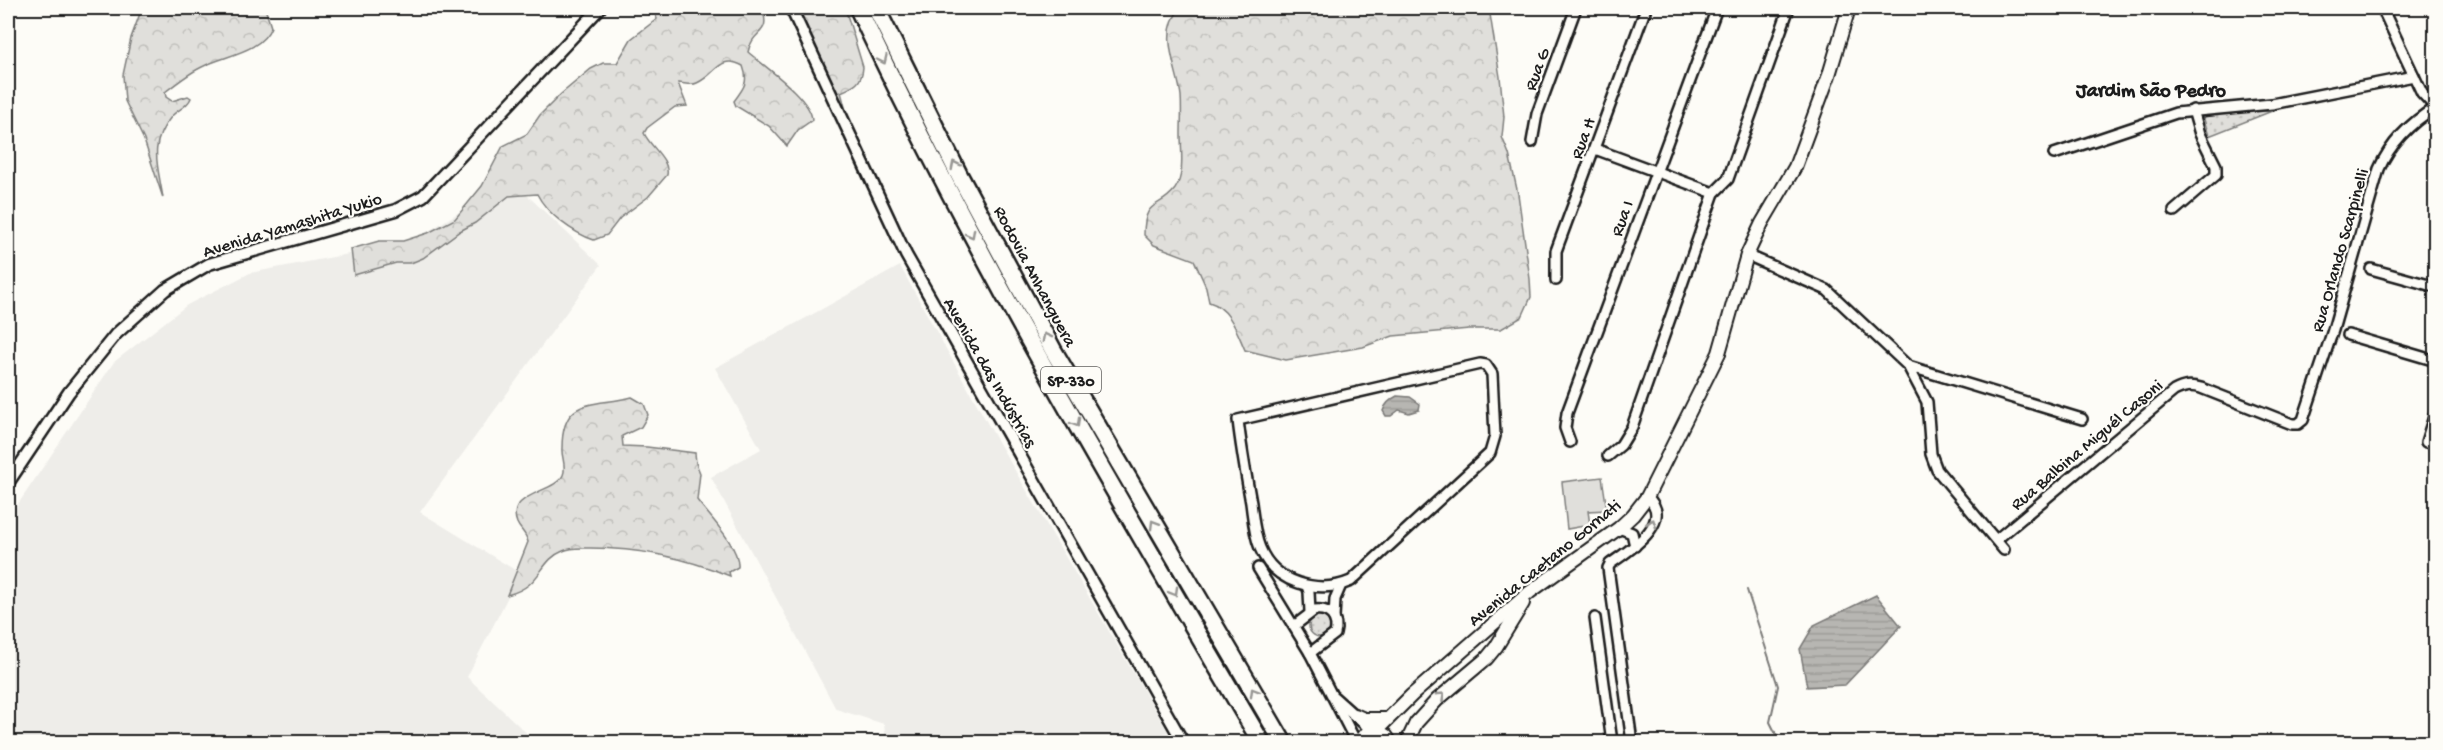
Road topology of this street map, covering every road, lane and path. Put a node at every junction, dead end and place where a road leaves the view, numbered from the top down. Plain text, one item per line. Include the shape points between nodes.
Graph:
1 (600, 8) edge
2 (791, 8) edge
3 (858, 8) edge
4 (876, 8) edge
5 (1576, 8) edge
6 (1646, 8) edge
7 (1717, 8) edge
8 (1789, 8) edge
9 (1849, 8) edge
10 (2382, 8) edge
11 (2414, 76) junction
12 (2435, 107) edge
13 (2193, 110) junction
14 (1532, 142) dead end
15 (1595, 149) junction
16 (2054, 154) dead end
17 (1656, 171) junction
18 (1714, 193) junction
19 (2174, 212) dead end
20 (1746, 255) junction
21 (2371, 269) dead end
22 (1556, 280) dead end
23 (2436, 287) edge
24 (2348, 335) dead end
25 (2436, 361) edge
26 (1908, 366) junction
27 (2436, 410) edge
28 (2082, 419) dead end
29 (2303, 420) joint
30 (1570, 442) dead end
31 (2426, 442) dead end
32 (1608, 456) dead end
33 (8, 483) edge
34 (1647, 497) junction
35 (1620, 528) junction
36 (1996, 540) junction
37 (1635, 546) junction
38 (2004, 550) dead end
39 (1258, 568) dead end
40 (1341, 585) junction
41 (1307, 586) junction
42 (1530, 592) junction
43 (1310, 612) junction
44 (1334, 618) junction
45 (1614, 620) junction
46 (1294, 626) junction
47 (1475, 640) junction
48 (1310, 653) junction
49 (1487, 658) junction
50 (1330, 693) junction
51 (1355, 715) junction
52 (1387, 719) junction
53 (1374, 731) junction
54 (1183, 742) edge
55 (1262, 742) edge
56 (1283, 742) edge
57 (1356, 742) edge
58 (1361, 742) edge
59 (1389, 742) edge
60 (1407, 742) edge
61 (1612, 742) edge
62 (1632, 742) edge

1 - 33 street, Avenida Yamashita Yukio via 423,196 387,213 209,264 165,290 117,334 69,392
2 - 54 street, Avenida das Indústrias via 906,255
3 -> 55 highway, Rodovia Anhanguera / SP-330 via 942,179 1037,356
56 -> 4 highway, Rodovia Anhanguera / SP-330 via 1053,350
5 - 14 street, Rua G via 1537,114
6 - 15 street, Rua H
7 - 17 street, Rua I
8 - 18 street via 1728,179
9 - 20 main road, Avenida Caetano Gornati via 1795,167
10 - 11 street
11 - 12 street
11 - 13 street via 2272,104
12 - 29 street, Rua Orlando Scarpinelli via 2398,136 2379,169
13 - 16 street
13 - 19 street via 2216,166 2216,175
15 - 17 street
15 - 22 street, Rua H via 1556,251
17 - 18 street
17 - 30 street, Rua I via 1567,413 1565,428
18 - 32 street via 1632,427 1621,445
20 - 26 street via 1827,290
20 - 34 main road, Avenida Caetano Gornati via 1719,353
21 - 23 street
24 - 25 street
26 - 28 street
26 - 36 street via 1927,402 1931,454 1937,470
27 - 31 street
29 - 36 street, Rua Balbina Miguél Casoni via 2292,424 2201,388 2182,387
34 - 35 main road, Avenida Caetano Gornati
37 -> 34 street via 1645,538 1654,521 1654,506
35 - 37 street via 1632,533
35 - 42 main road, Avenida Caetano Gornati
36 - 38 street
37 - 45 street via 1608,566
39 - 46 street
40 - 41 street
40 - 41 street via 1351,581 1490,453 1496,436 1492,374 1486,365 1238,420 1260,548 1279,573
40 - 44 street
41 - 43 street
42 - 47 main road, Avenida Caetano Gornati
42 - 49 main road
43 - 44 street via 1320,609
43 - 46 street
44 - 48 street via 1335,634
45 - 61 street via 1595,620
45 - 62 street
46 - 48 street
47 - 49 main road via 1486,645
47 - 52 main road, Avenida Caetano Gornati
48 - 50 street
60 -> 49 main road via 1416,723 1437,700
50 - 51 street
50 - 57 street
51 - 52 main road
51 - 53 street
52 - 53 main road, Avenida Caetano Gornati
53 - 58 main road
53 - 59 main road

